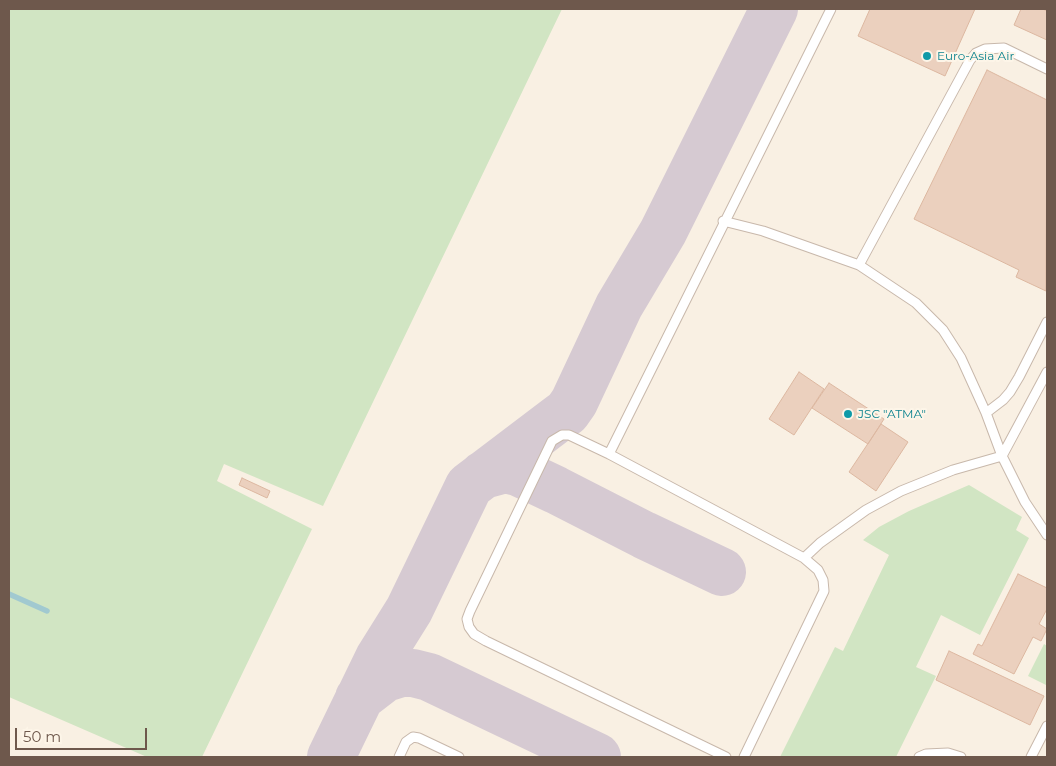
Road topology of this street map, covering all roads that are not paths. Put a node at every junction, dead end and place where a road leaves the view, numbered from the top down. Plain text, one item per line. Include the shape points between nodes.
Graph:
1 (831, 9) edge
2 (1047, 69) edge
3 (724, 221) junction
4 (860, 266) junction
5 (1047, 322) edge
6 (1047, 372) edge
7 (986, 413) junction
8 (609, 454) junction
9 (1002, 456) junction
10 (1047, 535) edge
11 (804, 558) junction
12 (1047, 726) edge
13 (399, 757) edge
14 (459, 757) edge
15 (726, 757) edge
16 (744, 757) edge
17 (919, 757) edge
18 (960, 757) edge
19 (1032, 757) edge

1 - 3 lane
2 - 4 lane via 1004,48 976,53
3 - 4 lane via 763,231
3 - 8 lane
4 - 7 lane via 916,303 942,330 961,358
5 - 7 lane via 1010,392
6 - 9 lane
7 - 9 lane
8 - 11 lane
8 - 15 lane via 569,435 552,441 470,611 469,627 486,641
9 - 10 lane via 1025,502
9 - 11 lane via 953,470 866,510
11 - 16 lane via 818,570 824,591
12 - 19 lane
13 - 14 lane via 406,742 413,737
17 - 18 lane via 948,753

